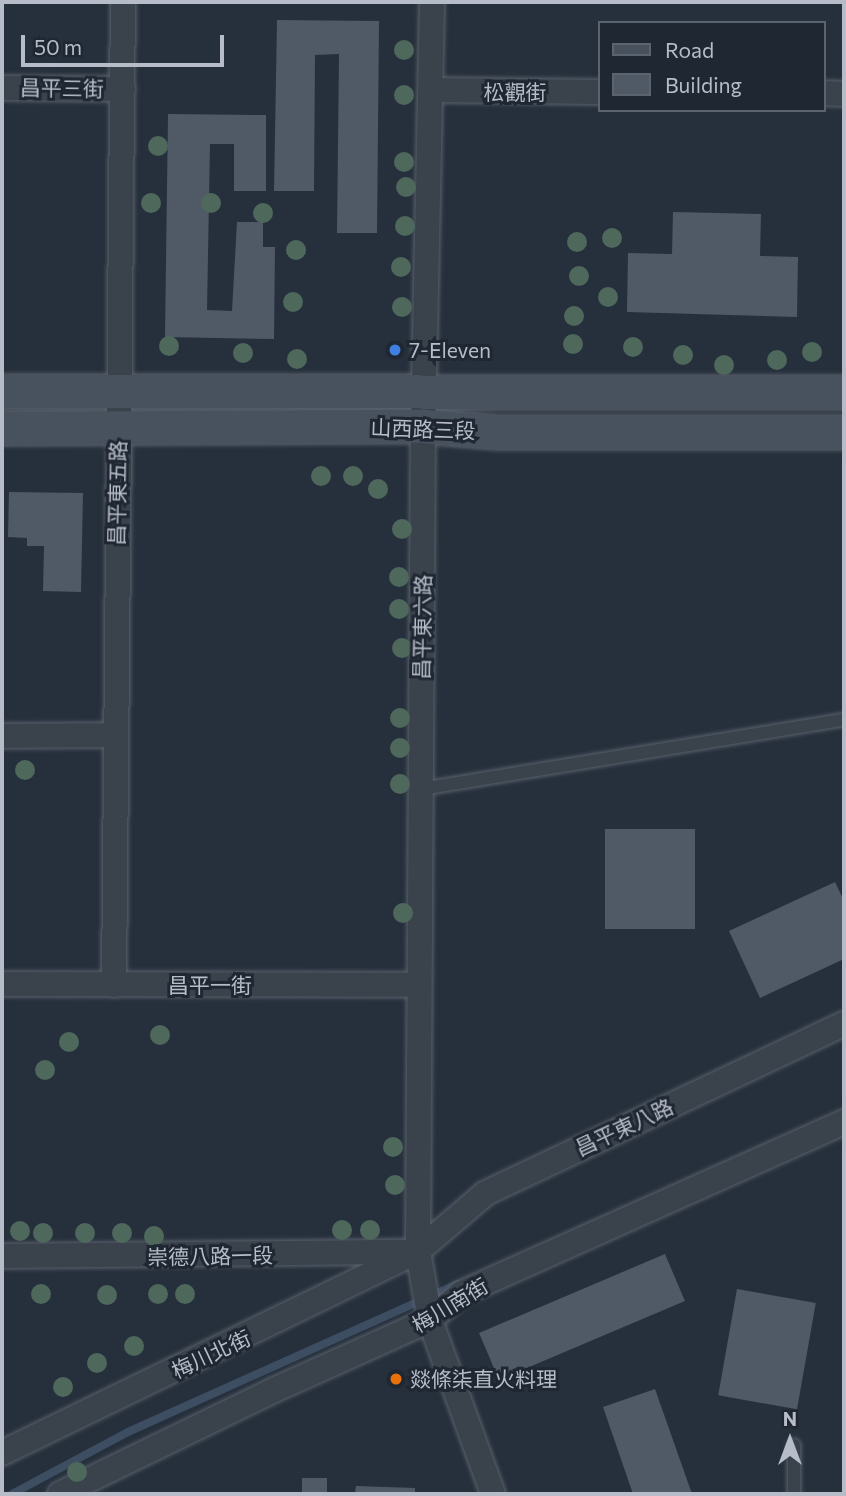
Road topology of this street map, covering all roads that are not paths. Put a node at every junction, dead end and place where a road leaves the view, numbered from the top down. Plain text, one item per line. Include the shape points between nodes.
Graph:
1 (123, 2) edge
2 (432, 2) edge
3 (2, 88) edge
4 (123, 89) junction
5 (431, 90) junction
6 (598, 92) edge
7 (825, 93) edge
8 (844, 94) edge
9 (2, 391) edge
10 (117, 391) junction
11 (424, 392) junction
12 (844, 392) edge
13 (423, 426) junction
14 (2, 428) edge
15 (117, 428) junction
16 (844, 432) edge
17 (844, 720) edge
18 (115, 735) junction
19 (2, 736) edge
20 (421, 789) junction
21 (2, 984) edge
22 (114, 985) junction
23 (418, 985) junction
24 (844, 1024) edge
25 (844, 1122) edge
26 (418, 1251) junction
27 (2, 1256) edge
28 (430, 1321) junction
29 (794, 1445) dead end
30 (2, 1453) edge
31 (60, 1494) edge
32 (493, 1494) edge
33 (794, 1494) edge

1 - 4 street, 昌平東五路
2 - 5 street, 昌平東六路
3 - 4 street, 昌平三街
4 - 10 street, 昌平東五路
5 - 6 street, 松觀街
5 - 11 street, 昌平東六路
7 - 8 street
9 - 10 street, 山西路三段
10 - 11 street, 山西路三段
10 - 15 street, 昌平東五路
11 - 12 street, 山西路三段
11 - 13 street, 昌平東六路
13 - 15 street, 山西路三段
13 - 16 street, 山西路三段 via 497,432
13 - 20 street, 昌平東六路
14 - 15 street, 山西路三段
15 - 18 street, 昌平東五路
17 - 20 lane
18 - 19 street
18 - 22 street, 昌平東五路
20 - 23 street, 昌平東六路
21 - 22 street, 昌平一街
22 - 23 street, 昌平一街
23 - 26 street, 昌平東六路
24 - 26 street, 昌平東八路 via 486,1193
25 - 28 street, 梅川南街 via 463,1293
26 - 27 street, 崇德八路一段
26 - 28 street, 昌平東六路
26 - 30 street, 梅川北街
28 - 31 street, 梅川南街 via 274,1390
28 - 32 street, 昌平東六路
29 - 33 lane

